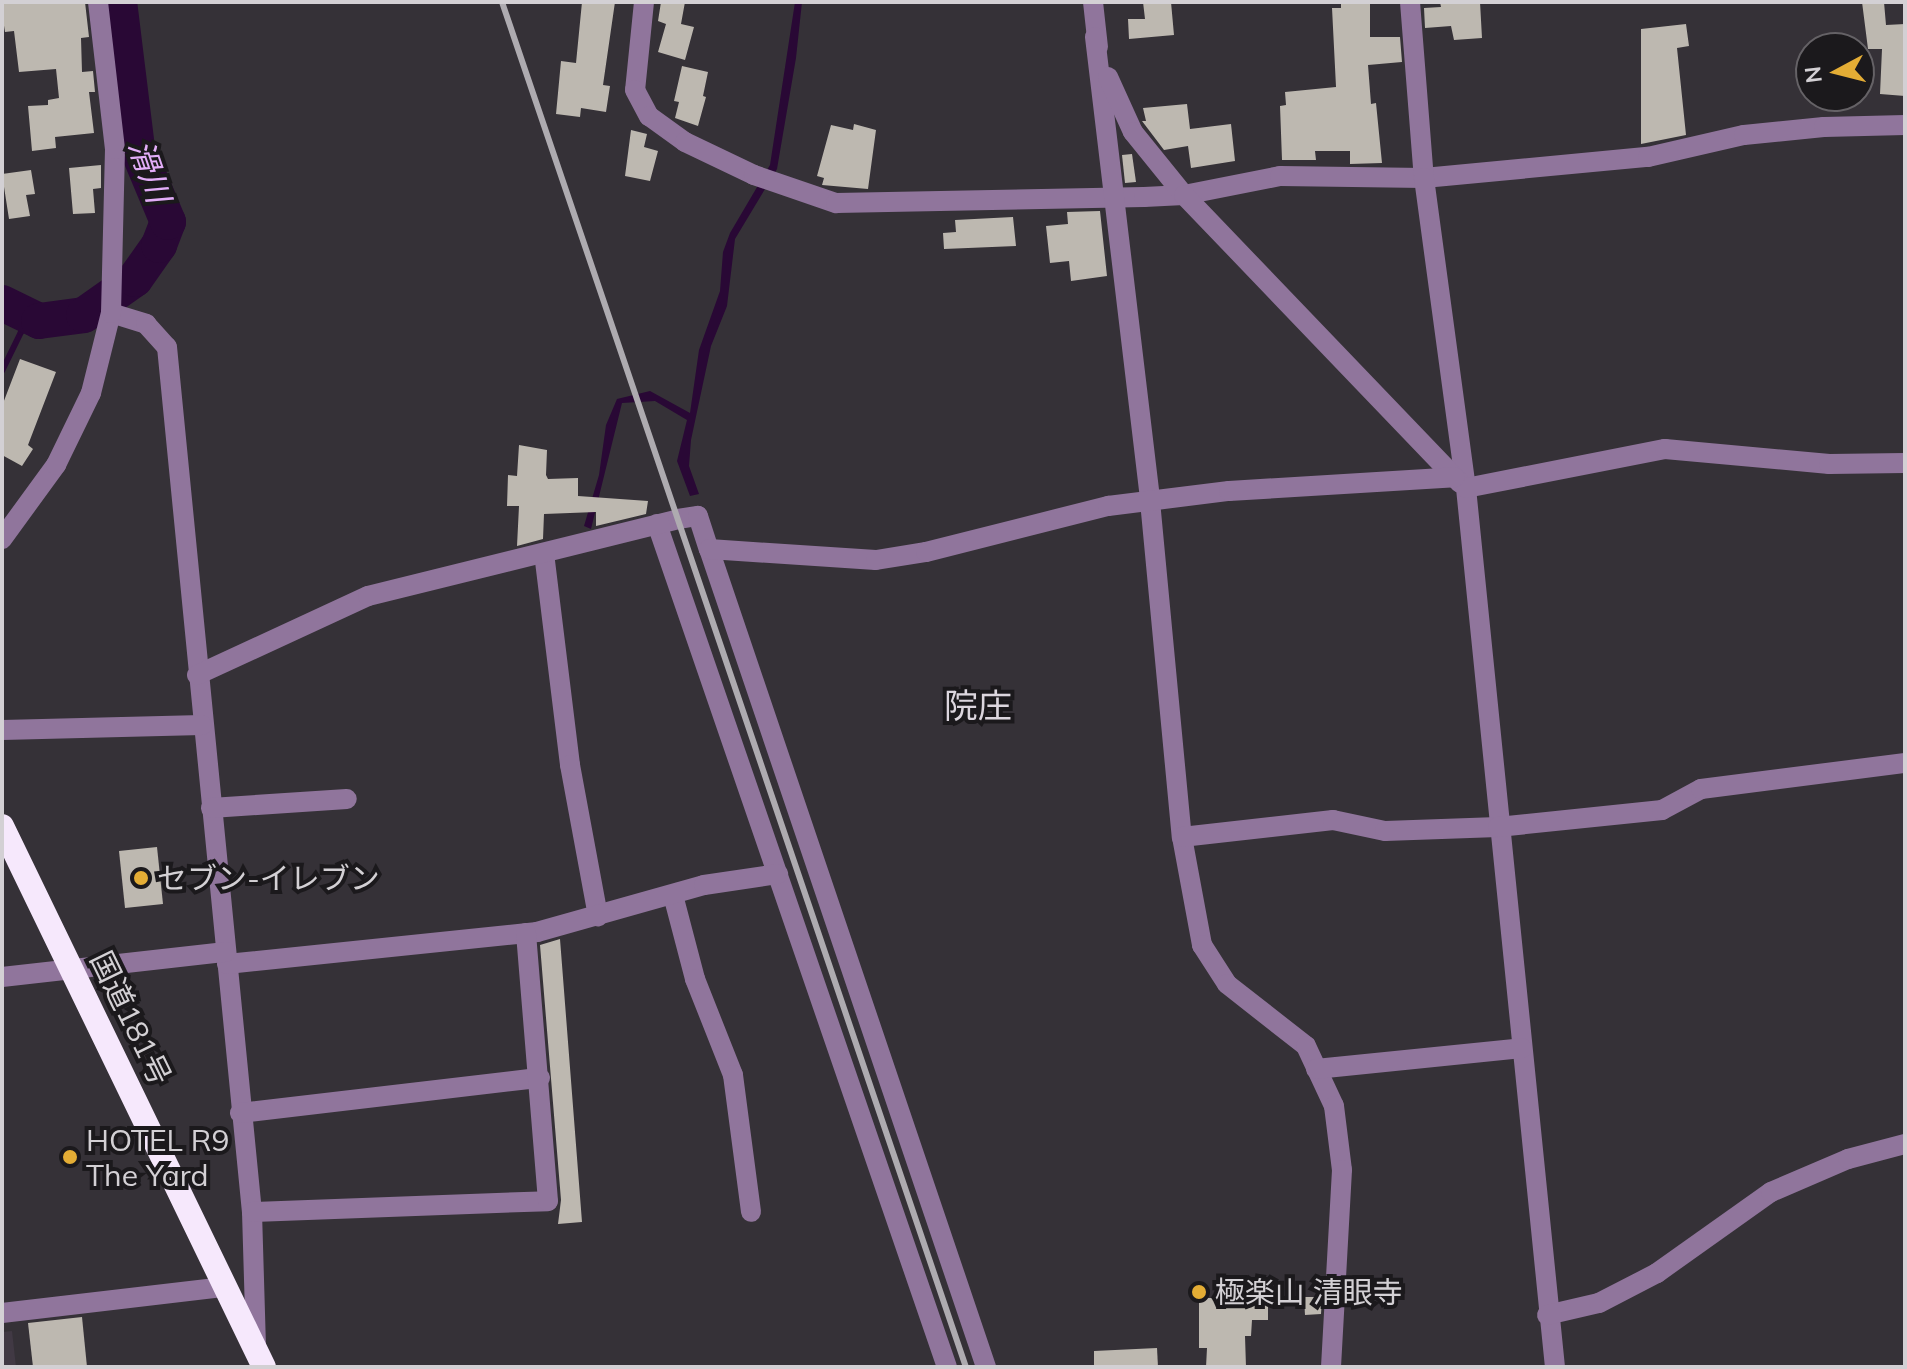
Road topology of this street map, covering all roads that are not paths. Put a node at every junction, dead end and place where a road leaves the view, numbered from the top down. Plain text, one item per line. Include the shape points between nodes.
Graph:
1 (98, 2) edge
2 (644, 2) edge
3 (1093, 2) edge
4 (1410, 2) edge
5 (1095, 37) junction
6 (1905, 125) edge
7 (1424, 178) junction
8 (1184, 195) junction
9 (1115, 199) junction
10 (111, 313) junction
11 (1905, 463) edge
12 (1460, 483) junction
13 (1150, 501) junction
14 (657, 524) junction
15 (2, 539) edge
16 (709, 549) junction
17 (544, 553) junction
18 (197, 675) junction
19 (202, 725) junction
20 (2, 730) edge
21 (1905, 763) edge
22 (347, 799) dead end
23 (211, 808) junction
24 (2, 826) edge
25 (1498, 827) junction
26 (1182, 837) junction
27 (778, 874) junction
28 (673, 895) junction
29 (598, 916) junction
30 (526, 933) junction
31 (226, 958) junction
32 (73, 971) junction
33 (2, 977) edge
34 (1522, 1048) junction
35 (1316, 1069) junction
36 (540, 1078) junction
37 (240, 1113) junction
38 (1905, 1144) edge
39 (252, 1212) junction
40 (751, 1212) dead end
41 (224, 1287) junction
42 (2, 1313) edge
43 (1547, 1315) junction
44 (260, 1357) edge
45 (947, 1367) edge
46 (986, 1367) edge
47 (1331, 1367) edge
48 (1555, 1367) edge

1 - 10 street via 115,149
2 - 9 street via 635,90 649,116 685,142 754,175 836,203
3 - 5 street
4 - 7 street
5 - 8 street via 1133,132
5 - 9 street
6 - 7 street via 1744,135 1648,157
7 - 8 street via 1280,176
7 - 12 street
8 - 9 street
8 - 12 street
9 - 13 street
10 - 15 street via 91,393 63,451
10 - 18 street via 146,324 167,347
11 - 12 street via 1829,464 1665,449
12 - 13 street via 1229,491
12 - 25 street
13 - 16 street via 876,560
13 - 26 street
14 - 16 street via 698,516
14 - 17 street
14 - 27 street
16 - 46 street
17 - 18 street via 368,596
17 - 29 street via 570,765
18 - 19 street
19 - 20 street
19 - 23 street
21 - 25 street via 1701,789 1662,810
22 - 23 street
23 - 31 street
24 - 32 highway, 国道181号
25 - 26 street via 1385,831 1333,820
25 - 34 street
26 - 35 street via 1202,945 1227,984 1306,1046
27 - 28 street
27 - 45 street
28 - 29 street
28 - 40 street via 695,979 733,1075
29 - 30 street
30 - 31 street
30 - 36 street
31 - 32 street
31 - 37 street
32 - 33 street
32 - 41 highway, 国道181号
34 - 35 street
34 - 43 street
35 - 47 street via 1334,1106 1342,1170
36 - 37 street
36 - 39 street via 548,1201
37 - 39 street
38 - 43 street via 1848,1159 1771,1192 1657,1273 1599,1303
39 - 44 street
41 - 42 street
41 - 44 highway, 国道181号
43 - 48 street

